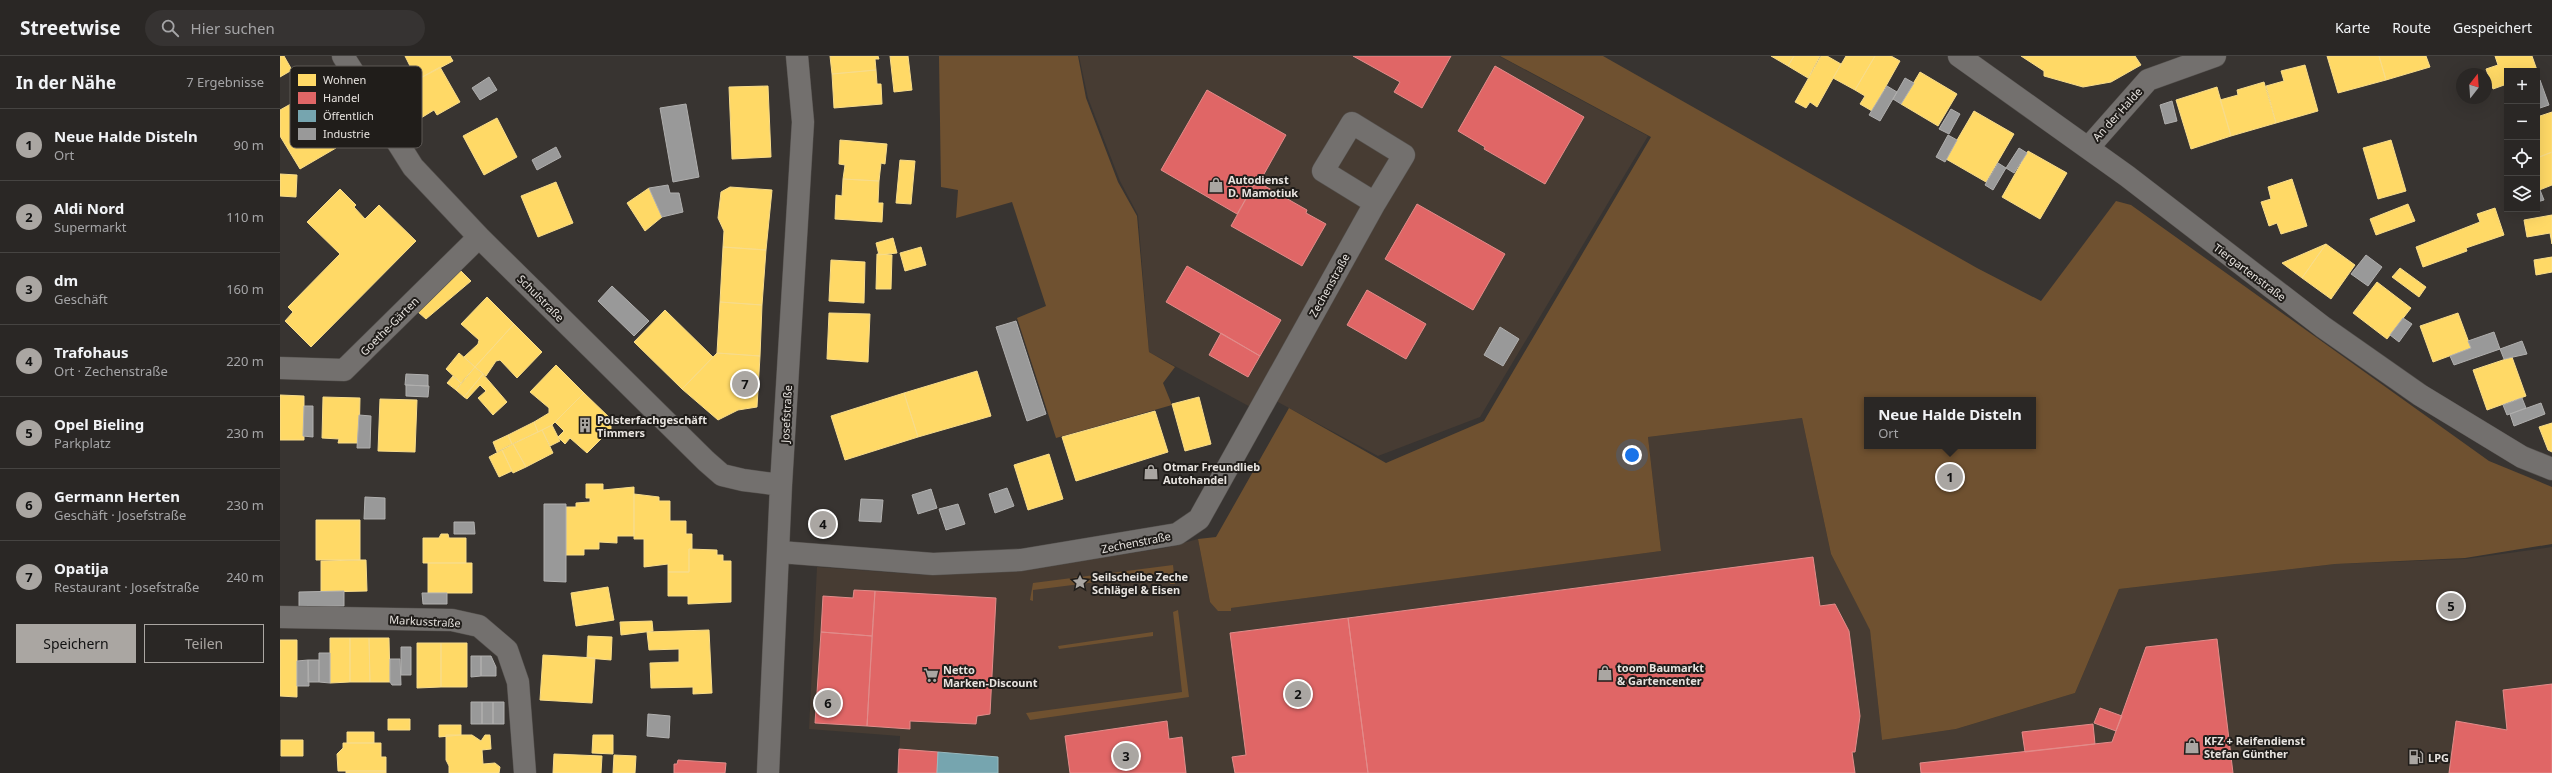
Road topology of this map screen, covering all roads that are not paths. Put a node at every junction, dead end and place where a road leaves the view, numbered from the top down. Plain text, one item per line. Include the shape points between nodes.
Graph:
1 (343, 56) edge
2 (797, 56) edge
3 (1959, 56) edge
4 (2215, 56) edge
5 (349, 66) edge
6 (401, 148) edge
7 (2088, 148) junction
8 (1375, 203) dead end
9 (479, 237) junction
10 (280, 368) edge
11 (2552, 469) edge
12 (781, 485) junction
13 (780, 552) junction
14 (280, 617) edge
15 (525, 773) edge
16 (768, 773) edge

1 - 5 street, Schulstraße
2 - 12 street, Josefstraße via 803,122
3 - 7 street, Tiergartenstraße
4 - 7 street, An der Halde via 2148,80
6 - 9 street, Schulstraße via 413,167
7 - 11 street, Tiergartenstraße via 2323,327 2420,395 2522,457
8 - 13 street, Zechenstraße via 1199,519 1177,534 1084,552 989,562 911,563
9 - 10 street, Goethe-Gärten via 344,370
9 - 12 street, Schulstraße via 722,475
12 - 13 street, Josefstraße
13 - 16 street, Josefstraße
14 - 15 street, Markusstraße via 452,620 479,626 507,650 518,682

